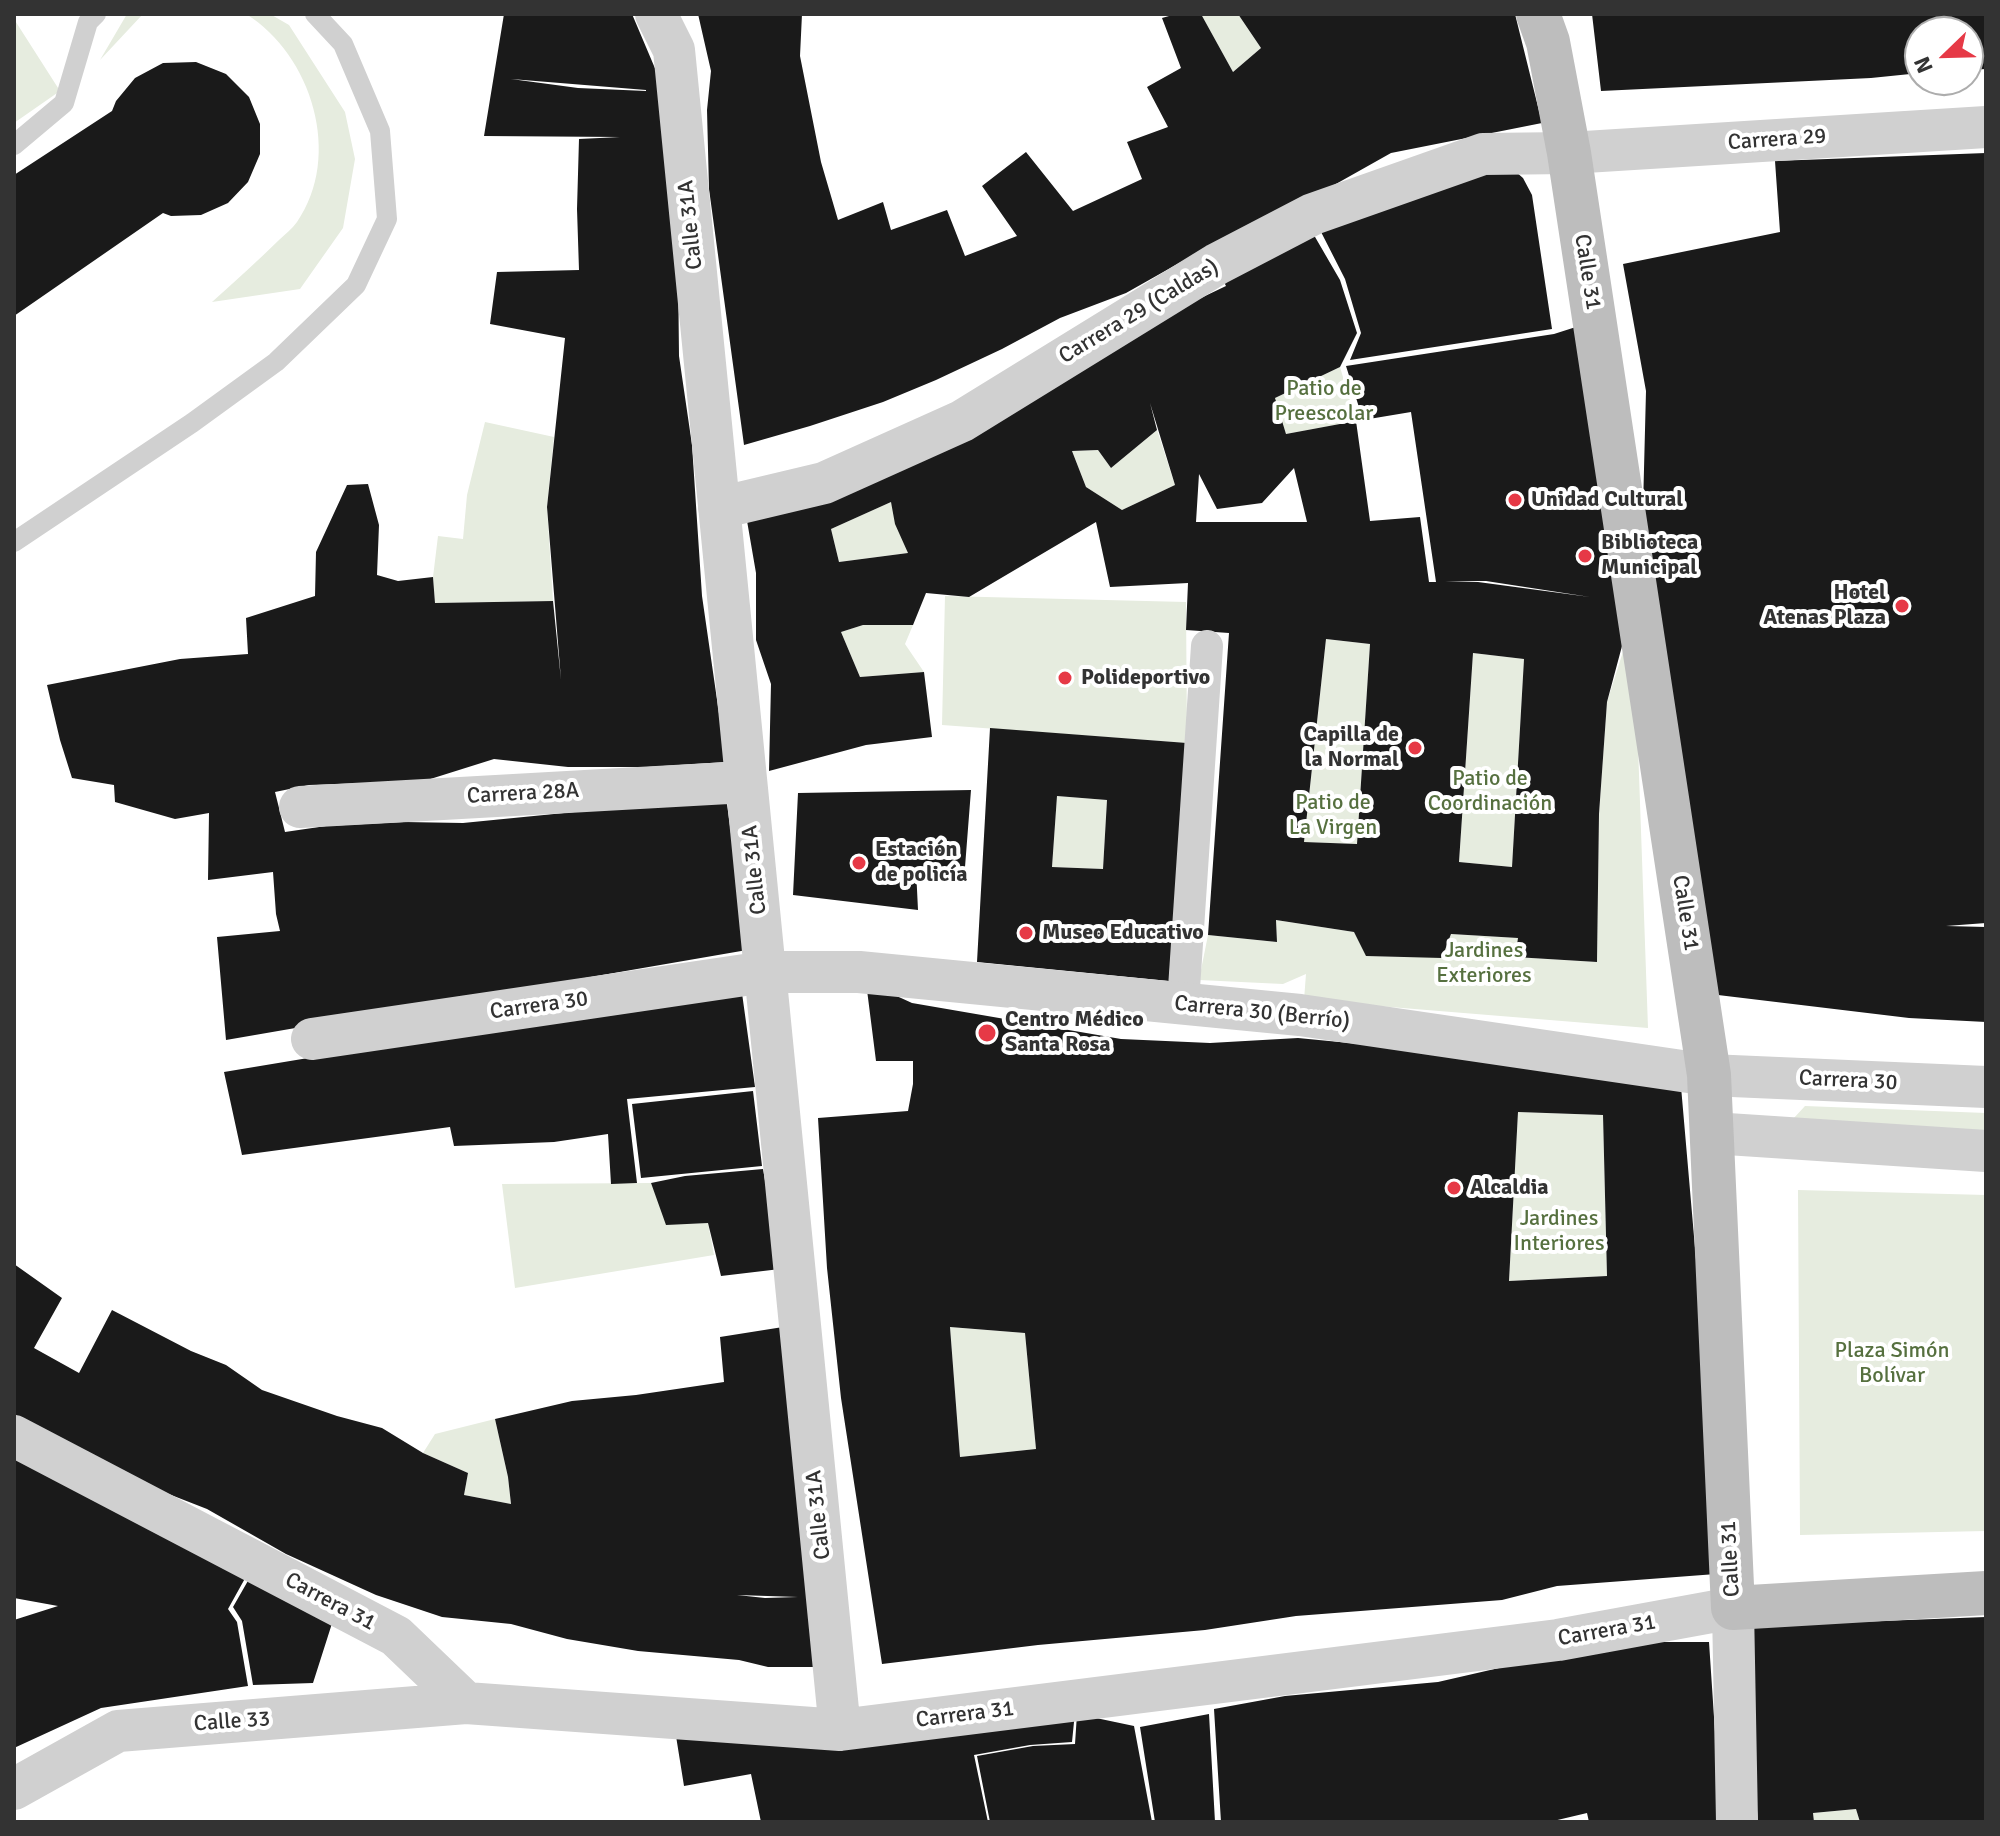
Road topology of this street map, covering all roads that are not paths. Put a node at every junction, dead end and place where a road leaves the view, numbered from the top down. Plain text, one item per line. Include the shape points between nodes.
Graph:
1 (96, 14) edge
2 (315, 14) edge
3 (656, 14) edge
4 (1538, 14) edge
5 (1986, 127) edge
6 (14, 145) edge
7 (1569, 153) junction
8 (719, 508) junction
9 (14, 542) edge
10 (1207, 646) dead end
11 (746, 782) junction
12 (300, 807) dead end
13 (765, 972) junction
14 (1183, 1003) junction
15 (312, 1039) dead end
16 (1709, 1075) junction
17 (1986, 1087) edge
18 (1712, 1133) junction
19 (1986, 1151) edge
20 (14, 1436) edge
21 (1986, 1593) edge
22 (1733, 1608) junction
23 (466, 1703) junction
24 (840, 1730) junction
25 (14, 1789) edge
26 (1737, 1822) edge

1 - 6 lane via 88,22 64,103
2 - 9 lane via 343,44 380,131 387,219 356,285 276,362
3 - 8 street, Calle 31A via 674,50
4 - 7 main road, Calle 31
5 - 7 street, Carrera 29
7 - 8 street, Carrera 29 (Caldas) via 1483,154 1313,214 1217,264 962,421 824,483
7 - 16 main road, Calle 31
8 - 11 street, Calle 31A
10 - 14 street
11 - 12 street, Carrera 28A
11 - 13 street, Calle 31A
13 - 14 street, Carrera 30 (Berrío) via 859,972
13 - 15 street, Carrera 30
13 - 24 street, Calle 31A
14 - 16 street, Carrera 30 (Berrío)
16 - 17 street, Carrera 30
16 - 18 main road, Calle 31
18 - 19 street
18 - 22 main road, Calle 31
20 - 23 street, Carrera 31 via 396,1636
21 - 22 main road, Carrera 31
22 - 24 street, Carrera 31 via 1558,1640
22 - 26 street, Calle 31
23 - 24 street, Carrera 31
23 - 25 street, Calle 33 via 118,1731

